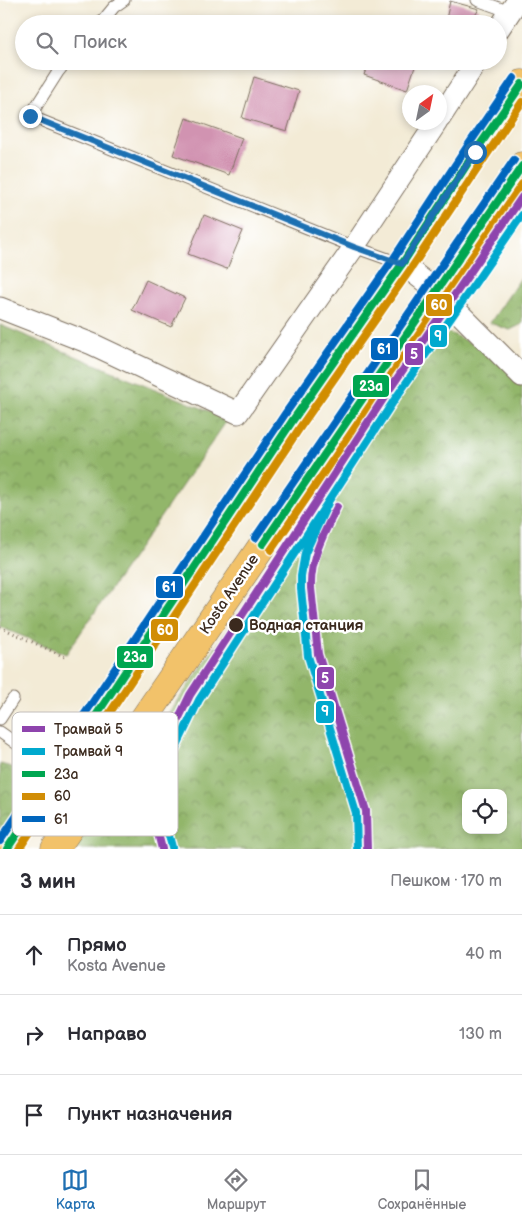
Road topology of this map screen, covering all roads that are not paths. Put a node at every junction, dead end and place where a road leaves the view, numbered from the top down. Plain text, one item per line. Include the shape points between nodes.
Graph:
1 (124, 0) edge
2 (477, 0) edge
3 (514, 6) edge
4 (107, 15) edge
5 (507, 16) edge
6 (60, 70) edge
7 (471, 70) edge
8 (522, 84) edge
9 (447, 107) edge
10 (432, 130) edge
11 (522, 166) edge
12 (354, 247) junction
13 (402, 264) junction
14 (436, 291) junction
15 (0, 308) edge
16 (522, 376) edge
17 (13, 700) dead end
18 (100, 712) edge
19 (149, 712) edge
20 (0, 719) edge
21 (0, 732) edge
22 (12, 740) edge
23 (17, 836) edge
24 (64, 836) edge
25 (9, 848) edge
26 (55, 849) edge

1 - 4 lane
2 - 3 lane
3 - 5 street
6 - 12 lane via 30,116
7 - 9 street
8 - 13 main road
10 - 12 street
11 - 14 main road, Kosta Avenue
12 - 13 lane
12 - 15 street via 238,413 92,344
13 - 14 street
13 - 18 main road via 293,420
14 - 16 street
14 - 19 main road, Kosta Avenue
17 - 20 lane
21 - 22 lane
23 - 25 main road
24 - 26 main road, Kosta Avenue

